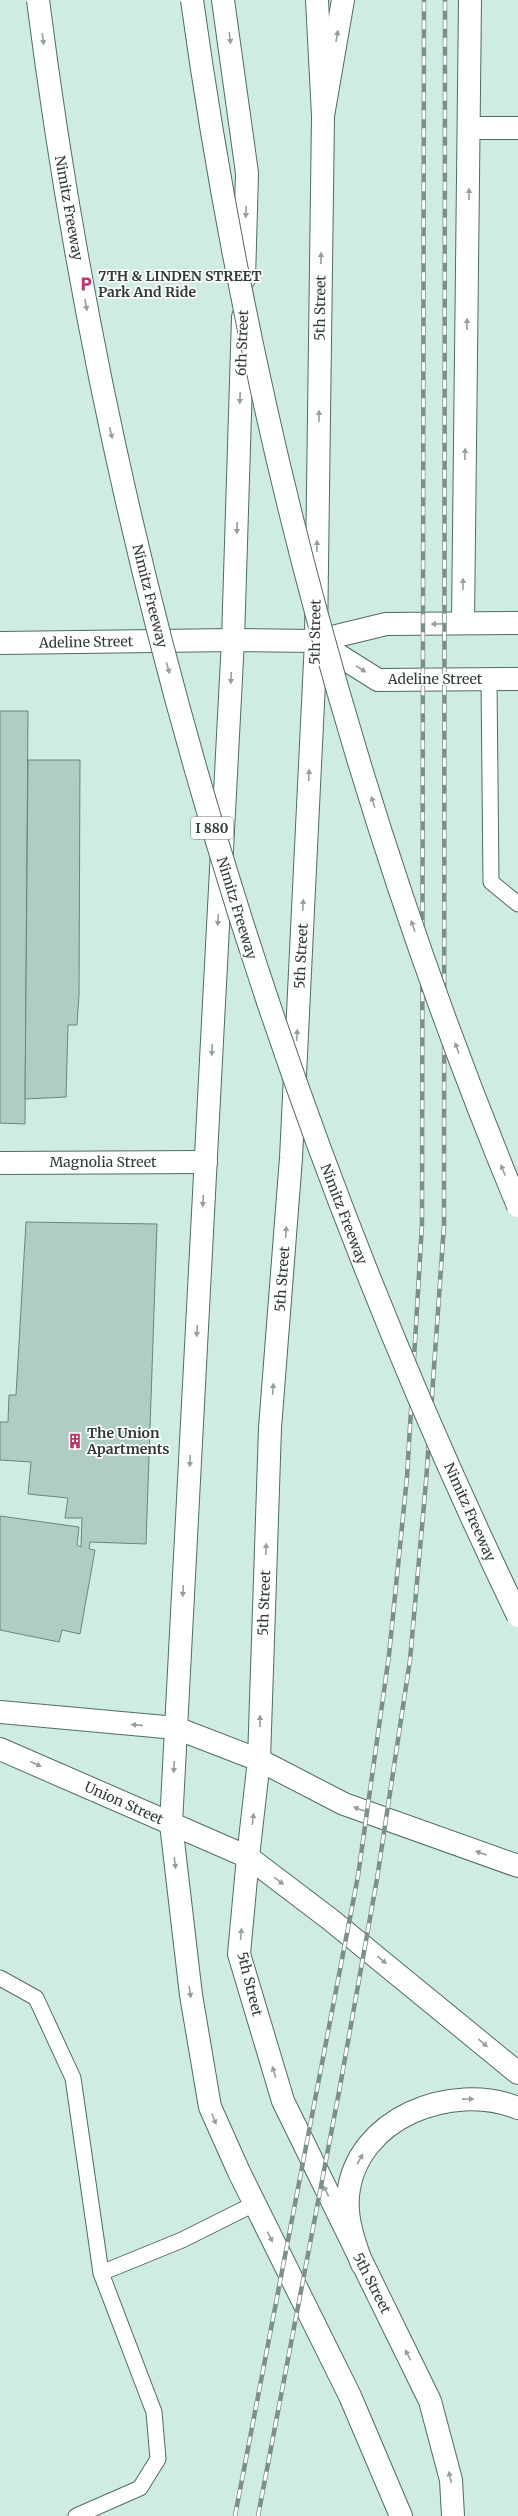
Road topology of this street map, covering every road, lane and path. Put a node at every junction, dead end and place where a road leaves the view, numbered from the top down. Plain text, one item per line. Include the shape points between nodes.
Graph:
1 (38, 0) edge
2 (192, 0) edge
3 (223, 0) edge
4 (317, 0) edge
5 (343, 0) edge
6 (470, 0) edge
7 (322, 116) junction
8 (470, 128) junction
9 (518, 128) edge
10 (463, 623) junction
11 (518, 623) edge
12 (233, 640) junction
13 (316, 641) junction
14 (0, 643) edge
15 (489, 679) junction
16 (518, 679) edge
17 (518, 904) edge
18 (206, 1162) junction
19 (0, 1163) edge
20 (518, 1206) edge
21 (518, 1616) edge
22 (0, 1712) edge
23 (176, 1728) junction
24 (0, 1749) edge
25 (259, 1760) junction
26 (171, 1824) junction
27 (248, 1858) junction
28 (518, 1866) edge
29 (0, 1978) edge
30 (518, 2073) edge
31 (518, 2108) edge
32 (254, 2204) junction
33 (362, 2264) junction
34 (101, 2273) junction
35 (76, 2516) edge
36 (401, 2516) edge
37 (453, 2516) edge

1 -> 21 main road, Nimitz Freeway / I 880, bridge via 62,171 105,405 156,621 217,843 288,1062 361,1259 421,1404
20 -> 2 main road, bridge via 428,968 357,751 313,599 245,309
3 -> 12 main road, 6th Street via 247,173
4 - 7 main road
7 -> 5 main road, 5th Street
6 - 8 main road
13 -> 7 main road, 5th Street
8 - 9 main road
10 -> 8 main road
10 - 11 main road, Adeline Street
10 -> 13 main road, Adeline Street via 386,624
12 - 13 main road, Adeline Street
12 - 14 main road, Adeline Street
12 -> 18 main road
13 -> 15 main road, Adeline Street via 378,680
25 -> 13 main road, 5th Street via 270,1428 291,1158
15 - 16 main road, Adeline Street
15 - 17 lane via 491,882
18 - 19 main road, Magnolia Street
18 -> 23 main road
23 -> 22 main road
23 - 25 main road
23 -> 26 main road
24 -> 26 main road, Union Street
27 -> 25 main road, 5th Street
28 -> 25 main road via 344,1804
26 - 27 main road, Union Street
26 -> 32 main road via 191,1995 210,2107
27 -> 30 main road, Union Street via 349,1934
33 -> 27 main road, 5th Street via 283,2101 239,1954
29 - 34 lane via 36,1998 74,2078
33 -> 31 main road via 351,2229 348,2195 356,2165 374,2138 406,2115 446,2100 490,2099
32 - 34 lane via 182,2240
32 -> 36 main road via 350,2396
37 -> 33 main road, 5th Street via 452,2480 430,2401
34 - 35 lane via 154,2412 158,2459 140,2488

